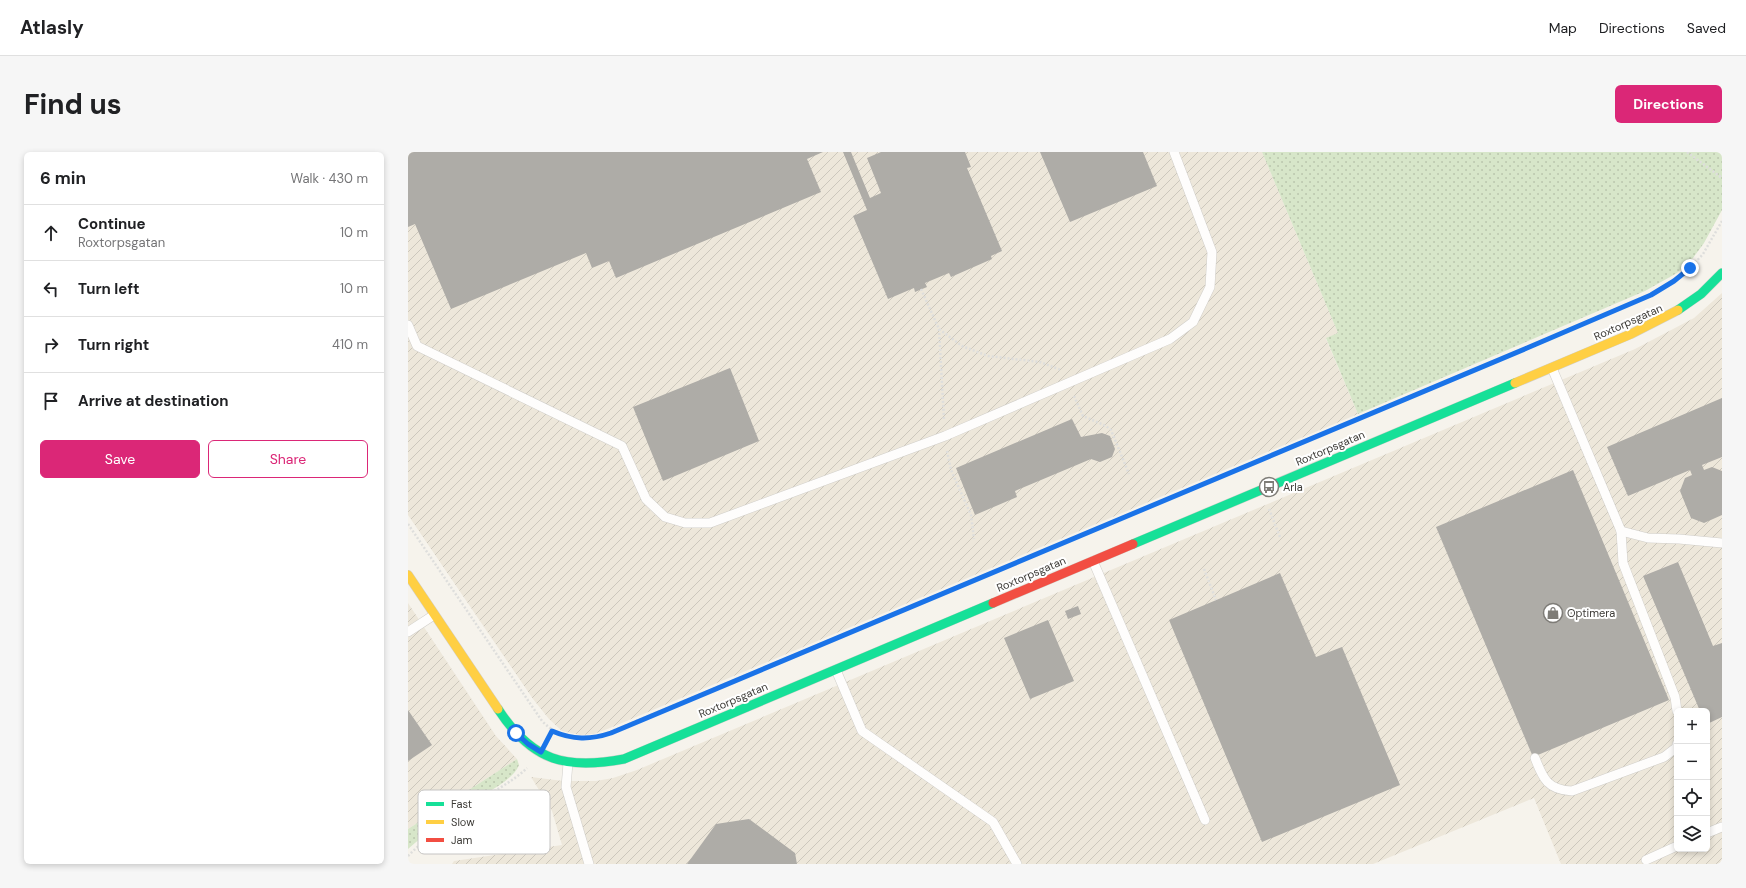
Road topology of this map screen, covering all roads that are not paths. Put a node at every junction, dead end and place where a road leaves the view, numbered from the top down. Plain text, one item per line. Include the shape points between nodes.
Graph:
1 (1174, 152) edge
2 (1722, 274) edge
3 (408, 325) edge
4 (1552, 368) junction
5 (1621, 532) junction
6 (1722, 543) edge
7 (1094, 561) junction
8 (408, 575) edge
9 (434, 615) junction
10 (408, 632) edge
11 (836, 669) junction
12 (1677, 708) edge
13 (1674, 749) edge
14 (1535, 758) dead end
15 (568, 763) junction
16 (1205, 820) dead end
17 (1722, 827) edge
18 (1710, 832) edge
19 (1674, 847) edge
20 (1646, 860) dead end
21 (589, 864) edge
22 (1017, 864) edge

1 - 3 lane via 1212,252 1210,286 1194,322 1170,339 945,436 710,523 685,523 665,517 646,498 622,446 417,346
2 - 4 street, Roxtorpsgatan via 1671,316
4 - 5 lane
4 - 7 street, Roxtorpsgatan
5 - 6 lane via 1648,538
5 - 12 lane via 1623,563 1675,697
7 - 11 street, Roxtorpsgatan
7 - 16 lane
8 - 9 street, Roxtorpsgatan
9 - 10 lane
9 - 15 street, Roxtorpsgatan via 516,733 552,759
11 - 15 street, Roxtorpsgatan via 624,759 583,765
11 - 22 lane via 862,731 994,822
13 - 14 lane via 1664,757 1572,791 1561,791 1552,787 1542,777
15 - 21 lane via 566,787
17 - 18 lane
19 - 20 lane

